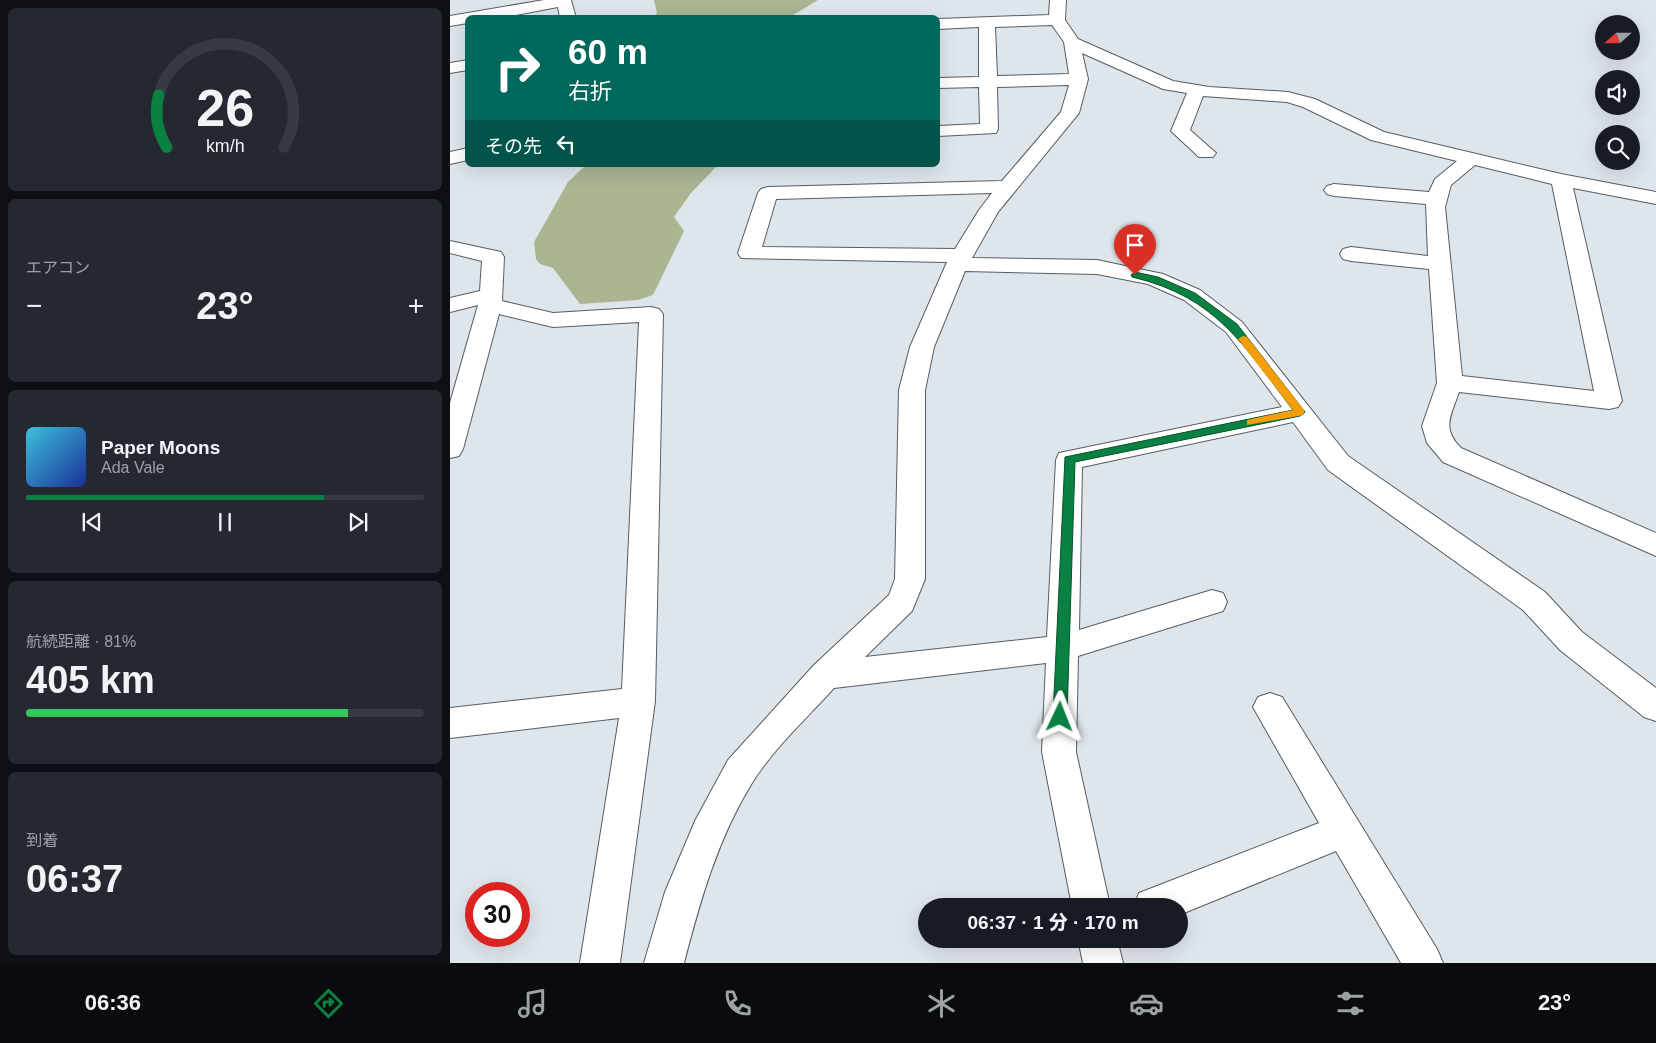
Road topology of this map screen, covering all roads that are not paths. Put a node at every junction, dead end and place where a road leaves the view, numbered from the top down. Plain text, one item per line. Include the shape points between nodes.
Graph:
1 (1058, 0) edge
2 (488, 15) edge
3 (567, 15) edge
4 (465, 18) edge
5 (1057, 20) junction
6 (450, 21) edge
7 (987, 23) junction
8 (940, 24) edge
9 (1072, 42) junction
10 (465, 66) edge
11 (450, 68) edge
12 (1079, 79) junction
13 (989, 81) junction
14 (940, 83) edge
15 (1197, 90) junction
16 (940, 130) edge
17 (1206, 153) dead end
18 (465, 155) edge
19 (450, 158) edge
20 (1471, 159) junction
21 (1561, 180) junction
22 (1008, 187) junction
23 (1334, 190) dead end
24 (1656, 198) edge
25 (1438, 199) junction
26 (450, 247) edge
27 (1351, 254) dead end
28 (959, 260) junction
29 (1440, 264) junction
30 (491, 300) junction
31 (450, 305) edge
32 (1450, 383) junction
33 (1300, 412) junction
34 (450, 449) edge
35 (1656, 545) edge
36 (1212, 602) dead end
37 (1063, 648) junction
38 (825, 674) junction
39 (638, 701) junction
40 (1270, 707) dead end
41 (1656, 707) edge
42 (450, 723) edge
43 (1345, 830) junction
44 (1089, 898) edge
45 (1173, 898) edge
46 (1100, 948) edge
47 (600, 963) edge
48 (664, 963) edge
49 (1102, 963) edge
50 (1423, 963) edge

1 - 5 street
2 - 3 street via 564,1
4 - 6 street
5 - 7 street
5 - 9 street
7 - 8 street
7 - 13 street
9 - 12 street
9 - 15 street via 1170,84
10 - 11 street
12 - 13 street
12 - 22 street via 1070,113
13 - 14 street
13 - 16 street via 989,129
15 - 17 street via 1180,131
15 - 20 street via 1288,97 1309,103 1378,136
18 - 19 street
20 - 21 street
20 - 25 street via 1442,183
21 - 24 street
21 - 32 street via 1609,401
22 - 28 street via 989,210
22 - 28 street via 768,193 749,253
23 - 25 street
25 - 29 street via 1435,208
26 - 30 street via 493,257
27 - 29 street
28 - 33 street via 1097,267 1155,278 1192,294 1234,327
28 - 38 street via 922,347 912,390 910,579 901,602
29 - 32 street
30 - 31 street
30 - 34 street
30 - 39 street via 553,320 651,314
32 - 35 street via 1434,426 1440,443 1452,455
33 - 37 street via 1069,460
33 - 41 street via 1338,463 1534,601 1571,641
36 - 37 street
37 - 38 street
37 - 44 street via 1059,752
38 - 48 street via 740,771 694,866
39 - 42 street
39 - 47 street
40 - 43 street
43 - 45 street
43 - 50 street
46 - 49 street

